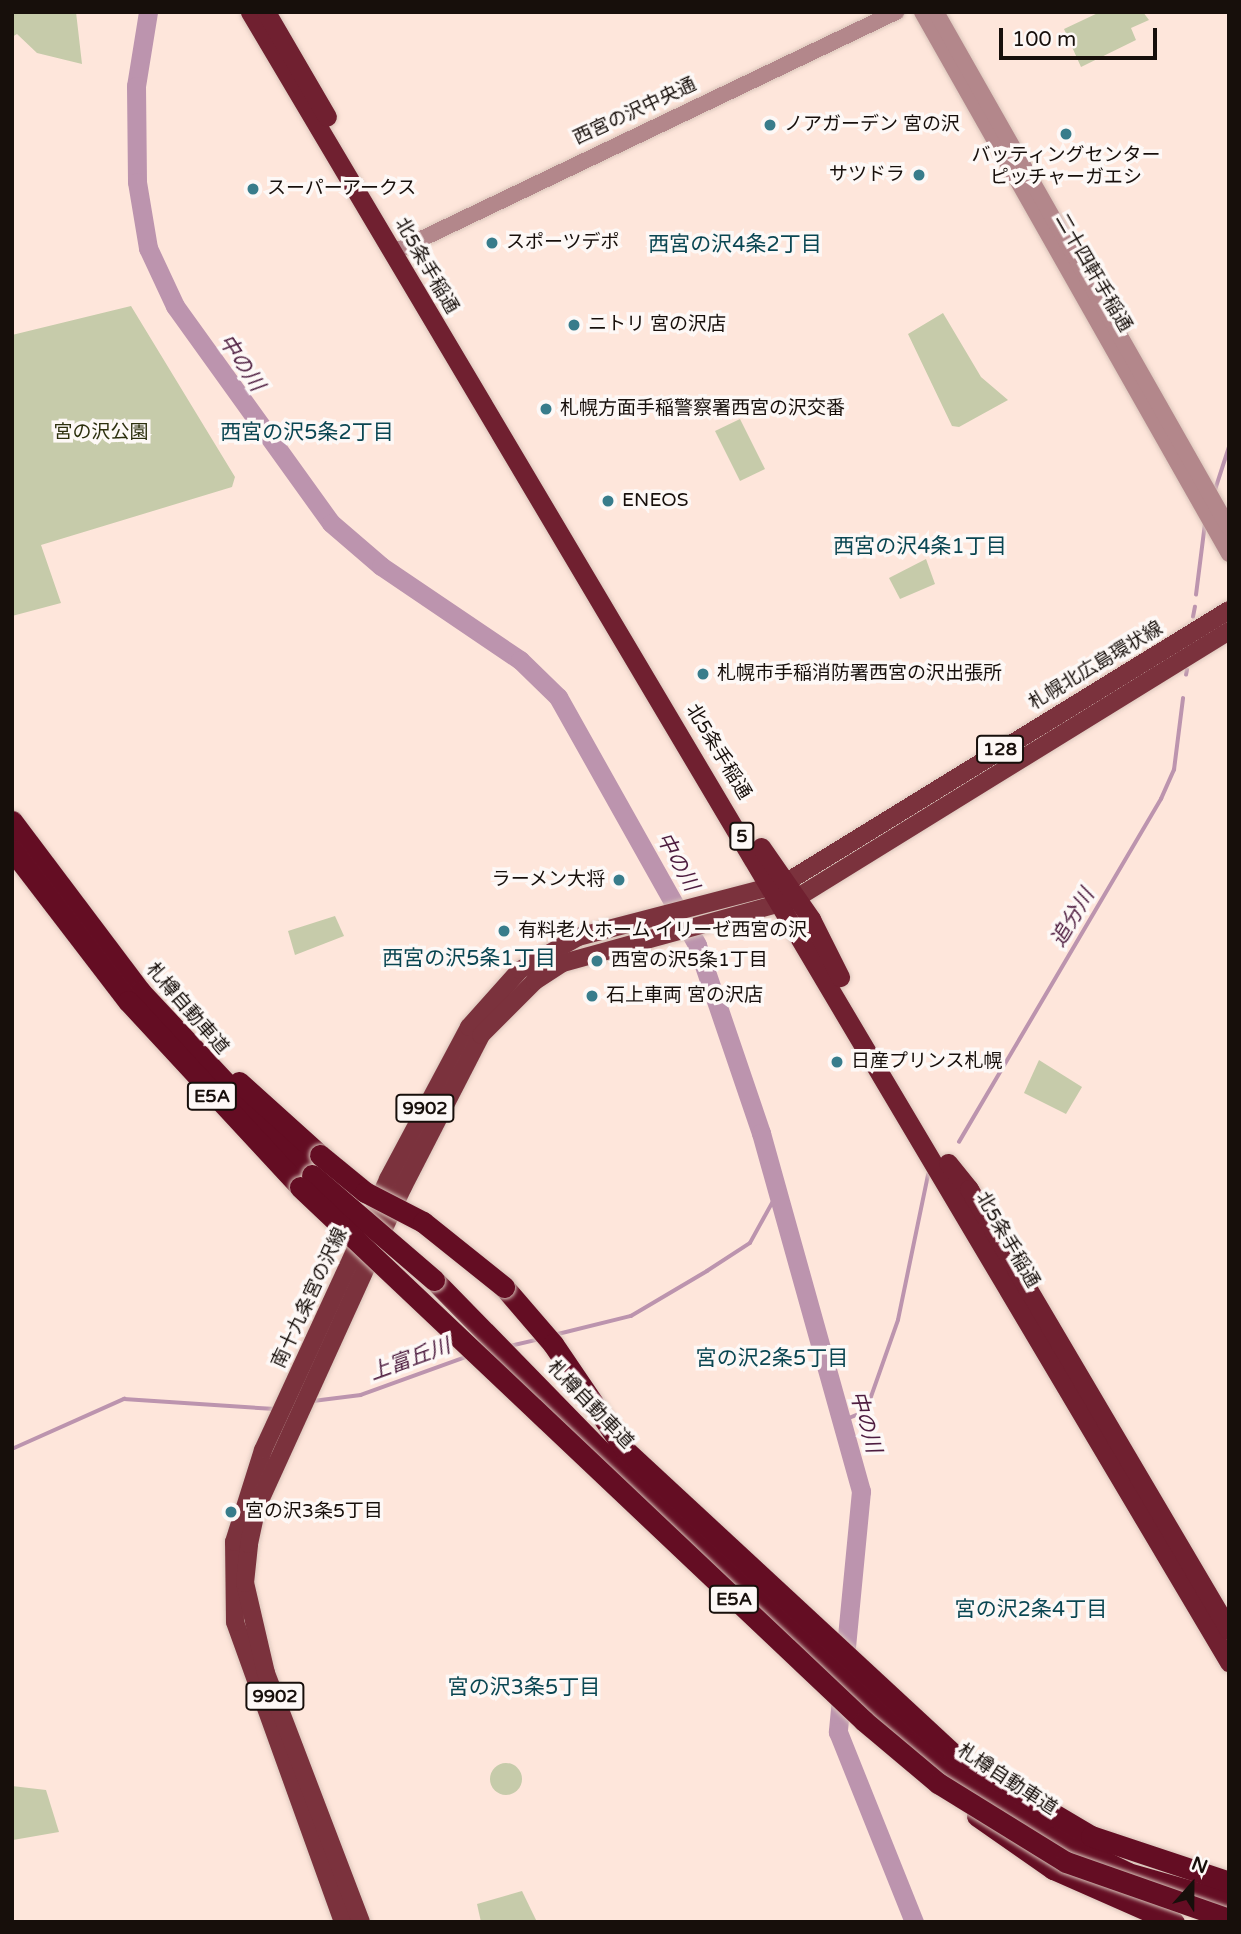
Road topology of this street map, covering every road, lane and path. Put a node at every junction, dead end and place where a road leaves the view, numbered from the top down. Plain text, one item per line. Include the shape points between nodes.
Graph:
1 (250, 12) edge
2 (267, 12) edge
3 (896, 12) edge
4 (922, 12) edge
5 (936, 12) edge
6 (398, 250) junction
7 (1208, 503) junction
8 (1229, 528) edge
9 (1229, 554) edge
10 (1229, 610) edge
11 (1229, 631) edge
12 (12, 821) edge
13 (12, 850) edge
14 (783, 893) junction
15 (310, 1172) junction
16 (1229, 1630) edge
17 (1229, 1662) edge
18 (938, 1783) junction
19 (1229, 1882) edge
20 (1229, 1902) edge
21 (1229, 1919) edge
22 (343, 1922) edge
23 (361, 1922) edge
24 (1174, 1922) edge

1 - 6 highway, 北5条手稲通 / 5
2 - 6 highway, 北5条手稲通 / 5
3 - 6 street, 西宮の沢中央通
4 - 7 street, 二十四軒手稲通
5 - 7 street, 二十四軒手稲通 via 1189,459
6 - 14 highway, 北5条手稲通 / 5
7 - 8 street, 二十四軒手稲通
7 - 9 street, 二十四軒手稲通 via 1212,523
10 - 14 main road, 札幌北広島環状線 / 128
11 - 14 main road, 札幌北広島環状線 / 128
12 - 15 highway, 札樽自動車道 / E5A via 140,991
13 - 15 highway, 札樽自動車道 / E5A via 128,1001
14 - 16 highway, 北5条手稲通 / 5
14 - 17 highway, 北5条手稲通 / 5
14 - 22 main road, 南十九条宮の沢線 / 9902 via 663,915 578,937 520,971 489,1001 388,1179 272,1430 234,1542 235,1622
14 - 23 main road, 南十九条宮の沢線 / 9902 via 706,926 563,963 518,996 481,1035 403,1187 257,1507 245,1583 266,1673
15 - 18 highway, 札樽自動車道 / E5A, bridge via 864,1721
15 - 19 highway, bridge via 365,1192 423,1222 504,1287 553,1344 625,1450 954,1755 1091,1836
15 - 20 highway, 札樽自動車道 / E5A, bridge via 444,1290 605,1455 914,1744 1054,1837 1128,1873
18 - 21 highway, 札樽自動車道 / E5A, bridge via 1066,1862
18 - 24 highway, bridge via 1053,1869

